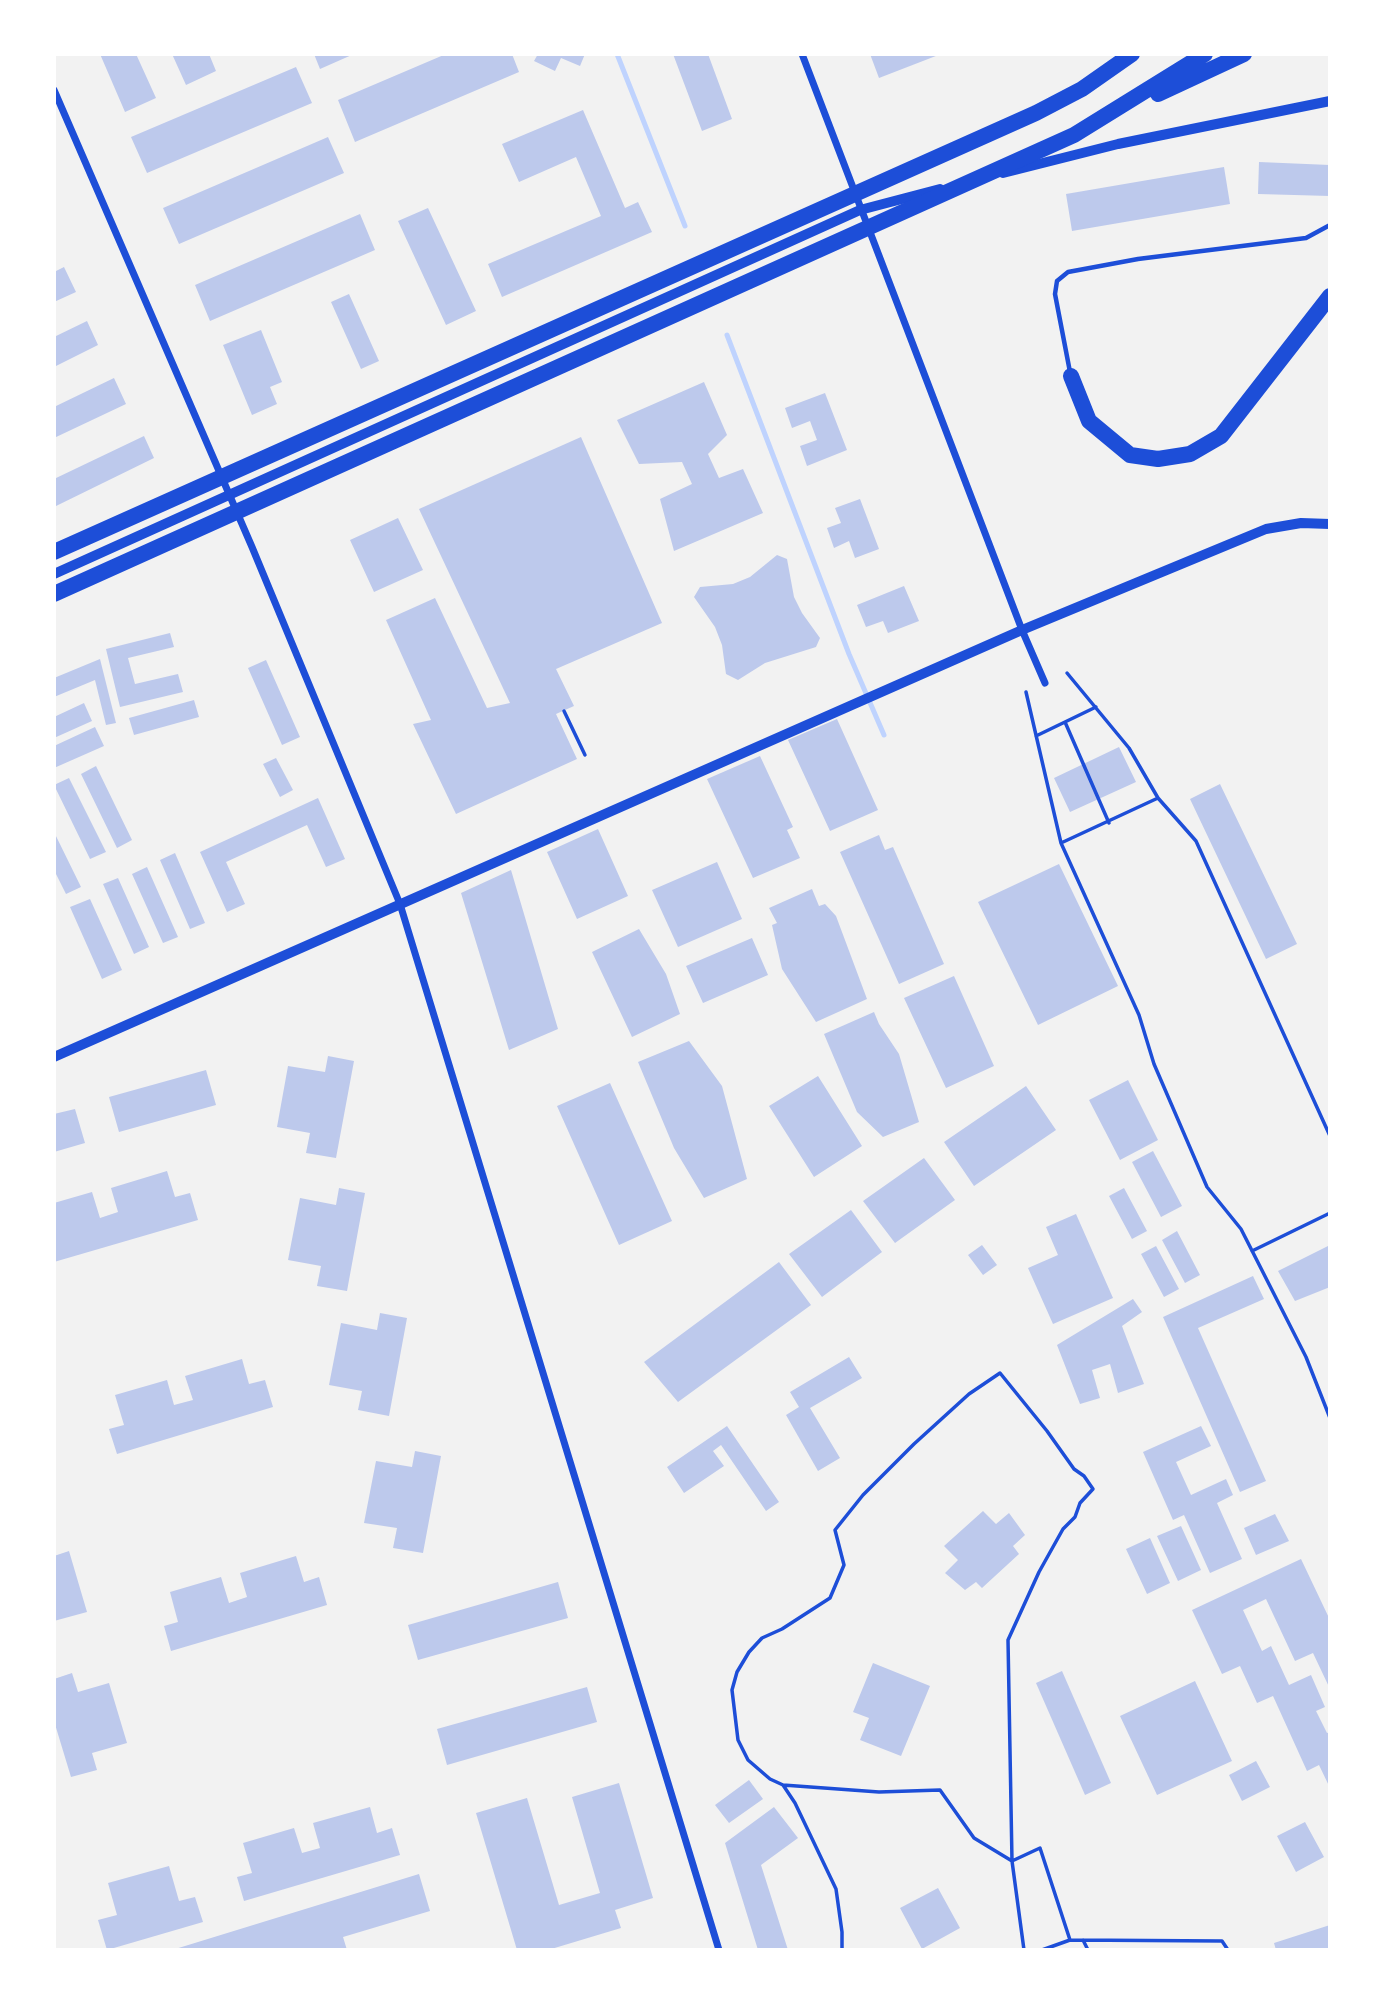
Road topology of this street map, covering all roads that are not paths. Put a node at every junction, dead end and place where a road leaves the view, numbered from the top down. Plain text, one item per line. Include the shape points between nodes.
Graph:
1 (802, 54) edge
2 (1116, 54) edge
3 (1132, 54) edge
4 (1205, 54) edge
5 (1244, 54) edge
6 (1082, 89) junction
7 (54, 90) edge
8 (1330, 101) edge
9 (1074, 135) junction
10 (860, 210) junction
11 (1330, 225) edge
12 (1330, 296) edge
13 (1071, 376) joint
14 (229, 494) junction
15 (1330, 524) edge
16 (54, 552) edge
17 (54, 574) edge
18 (54, 594) edge
19 (1022, 630) junction
20 (1045, 683) dead end
21 (400, 904) junction
22 (54, 1057) edge
23 (719, 1950) edge

1 - 10 street
2 - 6 highway
3 - 6 highway
4 - 9 highway
5 - 9 highway
6 - 16 highway
7 - 14 street
8 - 10 street via 1118,144
9 - 18 highway
10 - 14 street
10 - 19 street
11 - 13 lane via 1306,238 1068,272 1056,281 1055,294
12 - 13 highway via 1221,436 1190,454 1158,459 1130,454 1089,421
14 - 17 street
14 - 21 street
15 - 19 street via 1266,529
19 - 20 street
19 - 21 street
21 - 22 street
21 - 23 street

